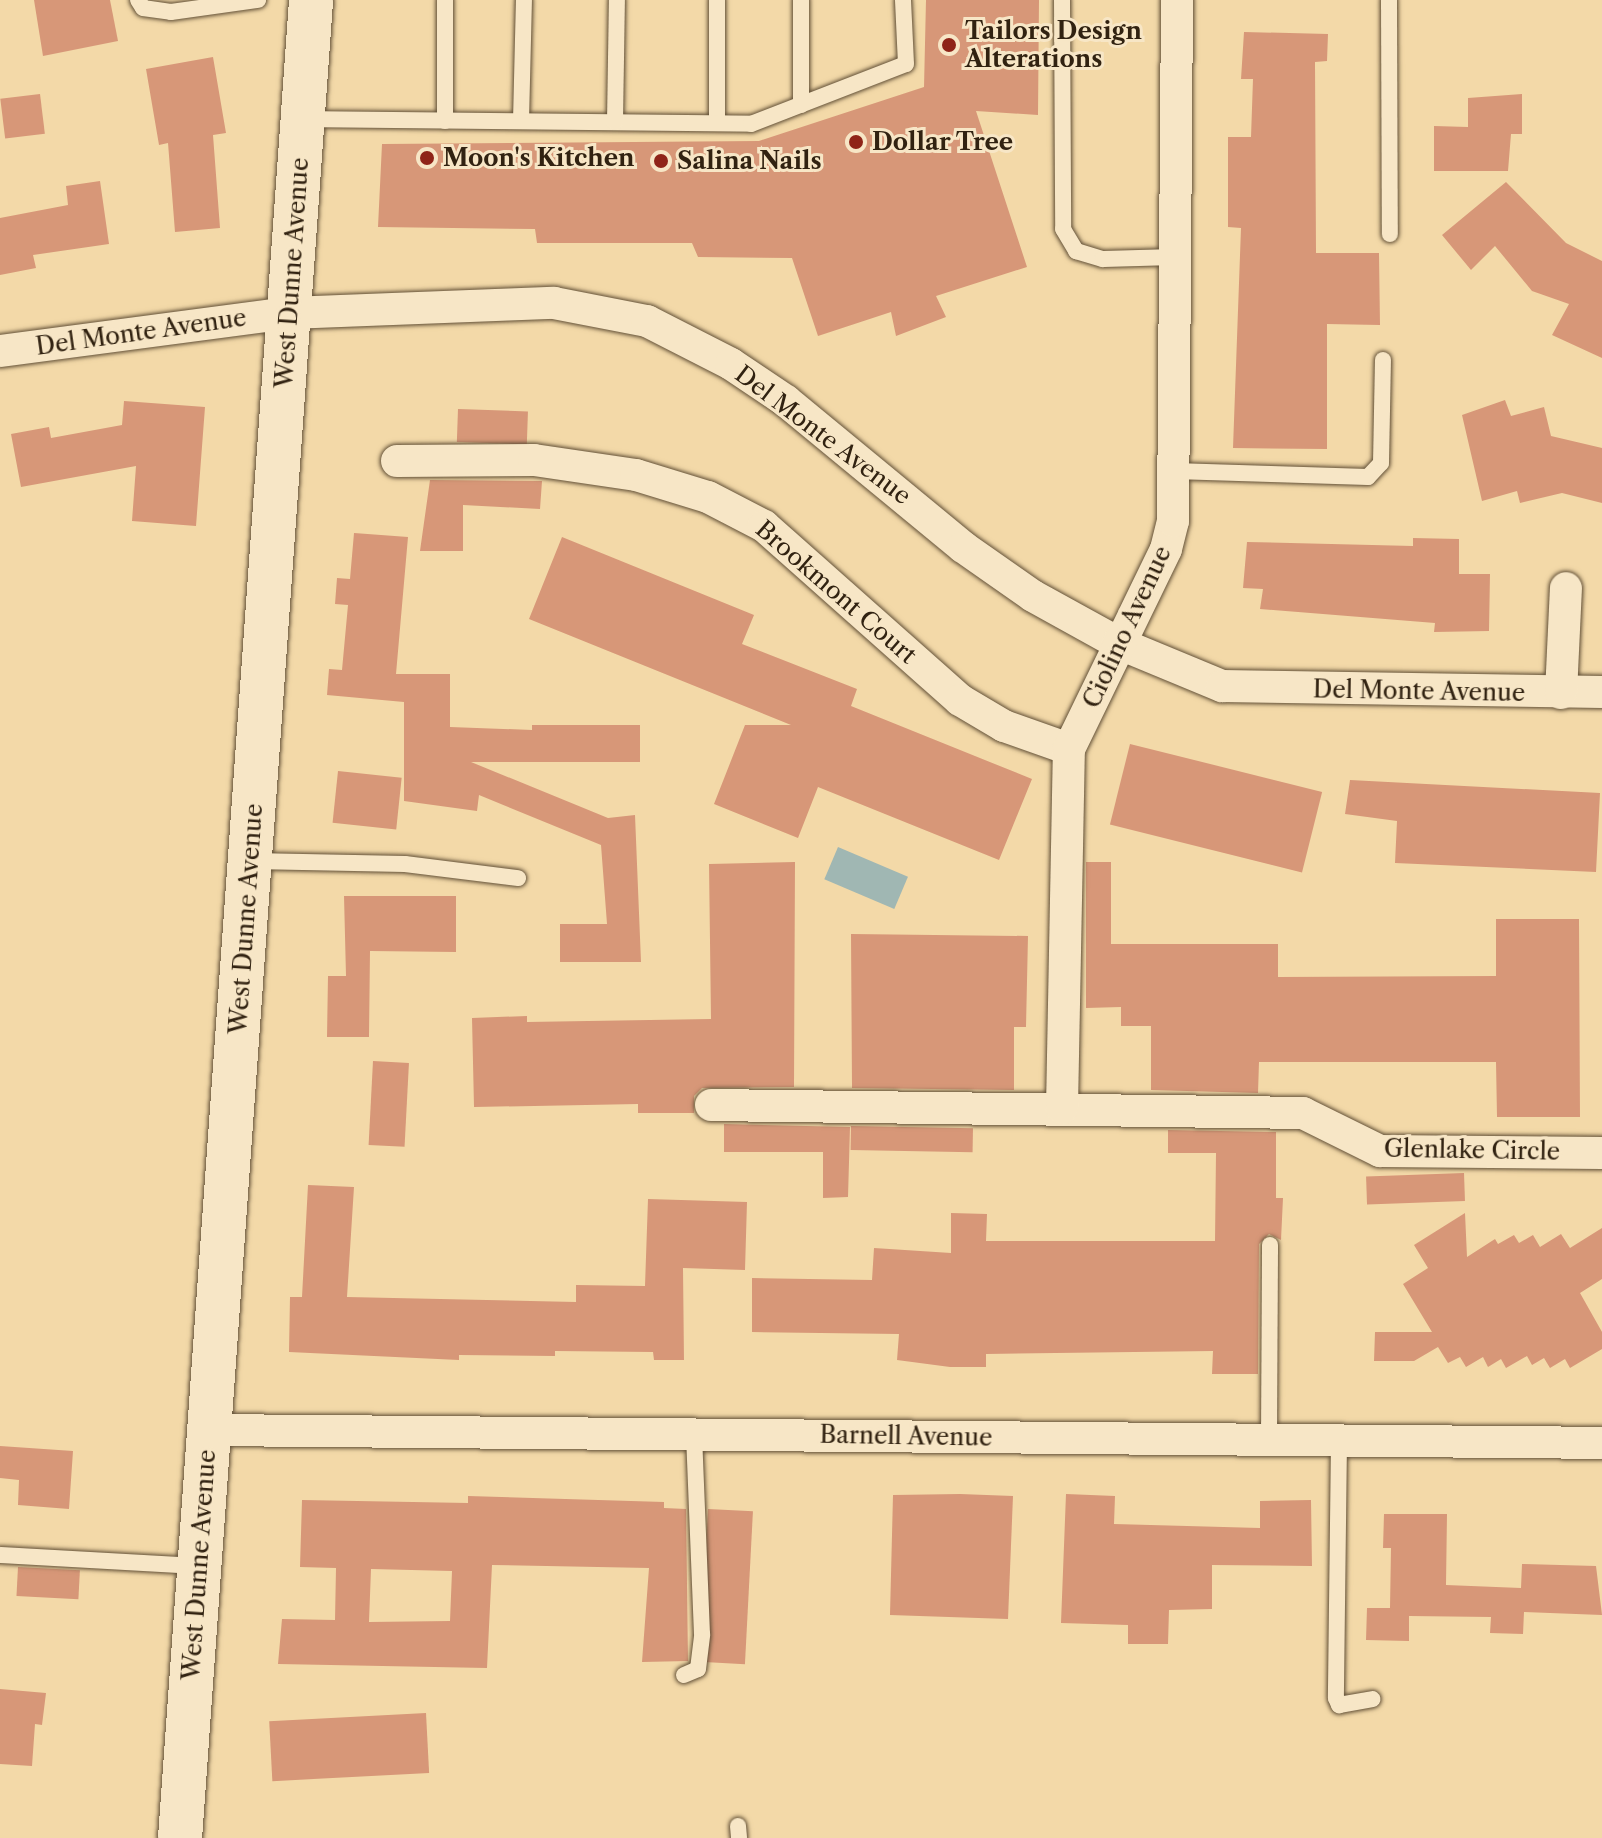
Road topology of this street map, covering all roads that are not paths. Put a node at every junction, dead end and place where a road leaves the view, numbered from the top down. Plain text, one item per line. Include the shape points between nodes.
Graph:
1 (138, 0) edge
2 (258, 0) edge
3 (311, 0) edge
4 (445, 0) edge
5 (524, 0) edge
6 (617, 0) edge
7 (717, 0) edge
8 (801, 0) edge
9 (903, 0) edge
10 (1062, 0) edge
11 (1177, 0) edge
12 (1389, 0) edge
13 (801, 105) junction
14 (303, 119) junction
15 (445, 121) junction
16 (521, 121) junction
17 (615, 122) junction
18 (717, 123) junction
19 (1390, 234) dead end
20 (1175, 257) junction
21 (289, 313) junction
22 (0, 351) edge
23 (1383, 360) dead end
24 (397, 461) dead end
25 (1174, 471) junction
26 (1566, 588) dead end
27 (1118, 643) junction
28 (1602, 692) edge
29 (1561, 693) junction
30 (1069, 749) junction
31 (250, 861) junction
32 (518, 878) dead end
33 (711, 1105) dead end
34 (1062, 1108) junction
35 (1602, 1153) edge
36 (1270, 1245) dead end
37 (209, 1430) junction
38 (694, 1434) junction
39 (1269, 1440) junction
40 (1339, 1441) junction
41 (1602, 1443) edge
42 (0, 1555) edge
43 (199, 1567) junction
44 (684, 1675) dead end
45 (1372, 1699) dead end
46 (180, 1838) edge

1 - 2 lane via 143,8 171,12
3 - 14 main road, West Dunne Avenue
4 - 15 lane
5 - 16 lane
6 - 17 lane
7 - 18 lane
8 - 13 lane
9 - 13 lane via 906,64
10 - 20 lane via 1063,229 1076,251 1103,259
11 - 20 street, Ciolino Avenue
12 - 19 lane
13 - 18 lane via 751,124
14 - 15 lane
14 - 21 main road, West Dunne Avenue
15 - 16 lane
16 - 17 lane
17 - 18 lane
20 - 25 street, Ciolino Avenue
21 - 22 street, Del Monte Avenue
21 - 27 street, Del Monte Avenue via 554,303 647,321 731,364 786,401 963,547 1033,596
21 - 31 main road, West Dunne Avenue
23 - 25 lane via 1381,463 1368,477
24 - 30 street, Brookmont Court via 534,460 636,475 708,497 764,526 960,700 1004,726
25 - 27 street, Ciolino Avenue via 1173,521 1166,549
26 - 29 street, Del Monte Avenue
27 - 29 street, Del Monte Avenue via 1222,686
27 - 30 street, Ciolino Avenue
28 - 29 street, Del Monte Avenue
30 - 34 street, Ciolino Avenue
31 - 32 lane via 405,864
31 - 37 main road, West Dunne Avenue
33 - 34 street
34 - 35 street, Glenlake Circle via 1303,1113 1338,1135 1380,1151
36 - 39 lane
37 - 38 street, Barnell Avenue
37 - 43 main road, West Dunne Avenue
38 - 39 street, Barnell Avenue
38 - 44 lane via 702,1634 698,1669
39 - 40 street, Barnell Avenue
40 - 41 street, Barnell Avenue
40 - 45 lane via 1336,1698 1339,1705
42 - 43 lane
43 - 46 main road, West Dunne Avenue

